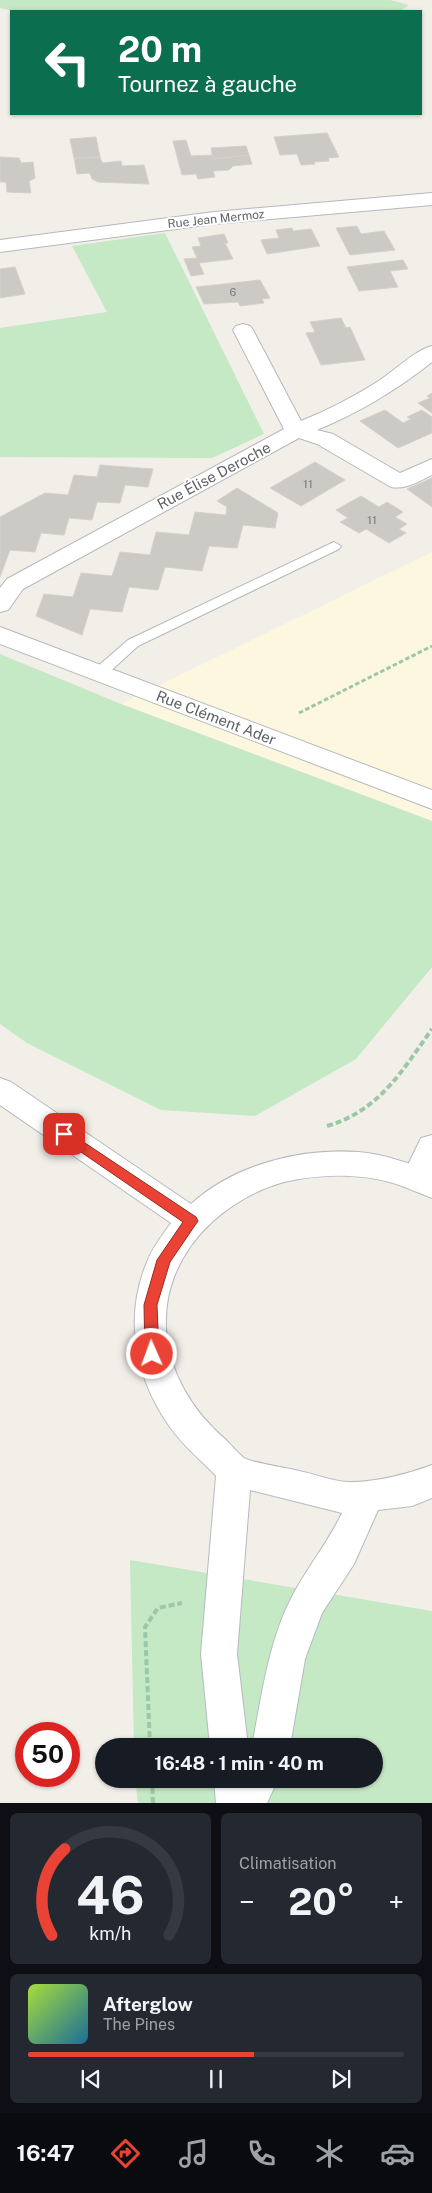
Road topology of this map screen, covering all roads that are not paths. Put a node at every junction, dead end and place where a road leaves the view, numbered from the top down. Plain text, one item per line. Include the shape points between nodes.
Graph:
1 (430, 204) edge
2 (0, 246) edge
3 (243, 330) dead end
4 (432, 352) edge
5 (296, 431) junction
6 (432, 466) edge
7 (334, 546) dead end
8 (0, 605) edge
9 (0, 635) edge
10 (98, 672) junction
11 (432, 800) edge
12 (0, 1090) edge
13 (432, 1147) edge
14 (425, 1181) edge
15 (192, 1221) junction
16 (234, 1471) junction
17 (432, 1481) edge
18 (367, 1496) junction
19 (228, 1738) edge
20 (272, 1738) edge
21 (234, 1788) edge
22 (254, 1788) edge
23 (235, 1803) edge
24 (247, 1803) edge

1 - 2 street, Rue Jean Mermoz via 214,218
3 - 5 street
4 - 5 street, Rue Élise Deroche via 405,374 329,418
5 - 6 street via 326,439 399,482
5 - 8 street, Rue Élise Deroche via 15,584
7 - 10 lane via 133,643
9 - 10 street, Rue Clément Ader
10 - 11 street, Rue Clément Ader
12 - 15 street
13 - 14 street
14 - 15 street via 369,1165 320,1163 271,1172 228,1192
15 - 16 street via 164,1260 150,1305 152,1354 170,1401 205,1443
16 - 18 street via 347,1498
16 - 19 street via 226,1601 219,1654
17 - 18 street via 412,1490
18 - 20 street via 341,1552 307,1604 287,1659
21 - 23 street
22 - 24 street

